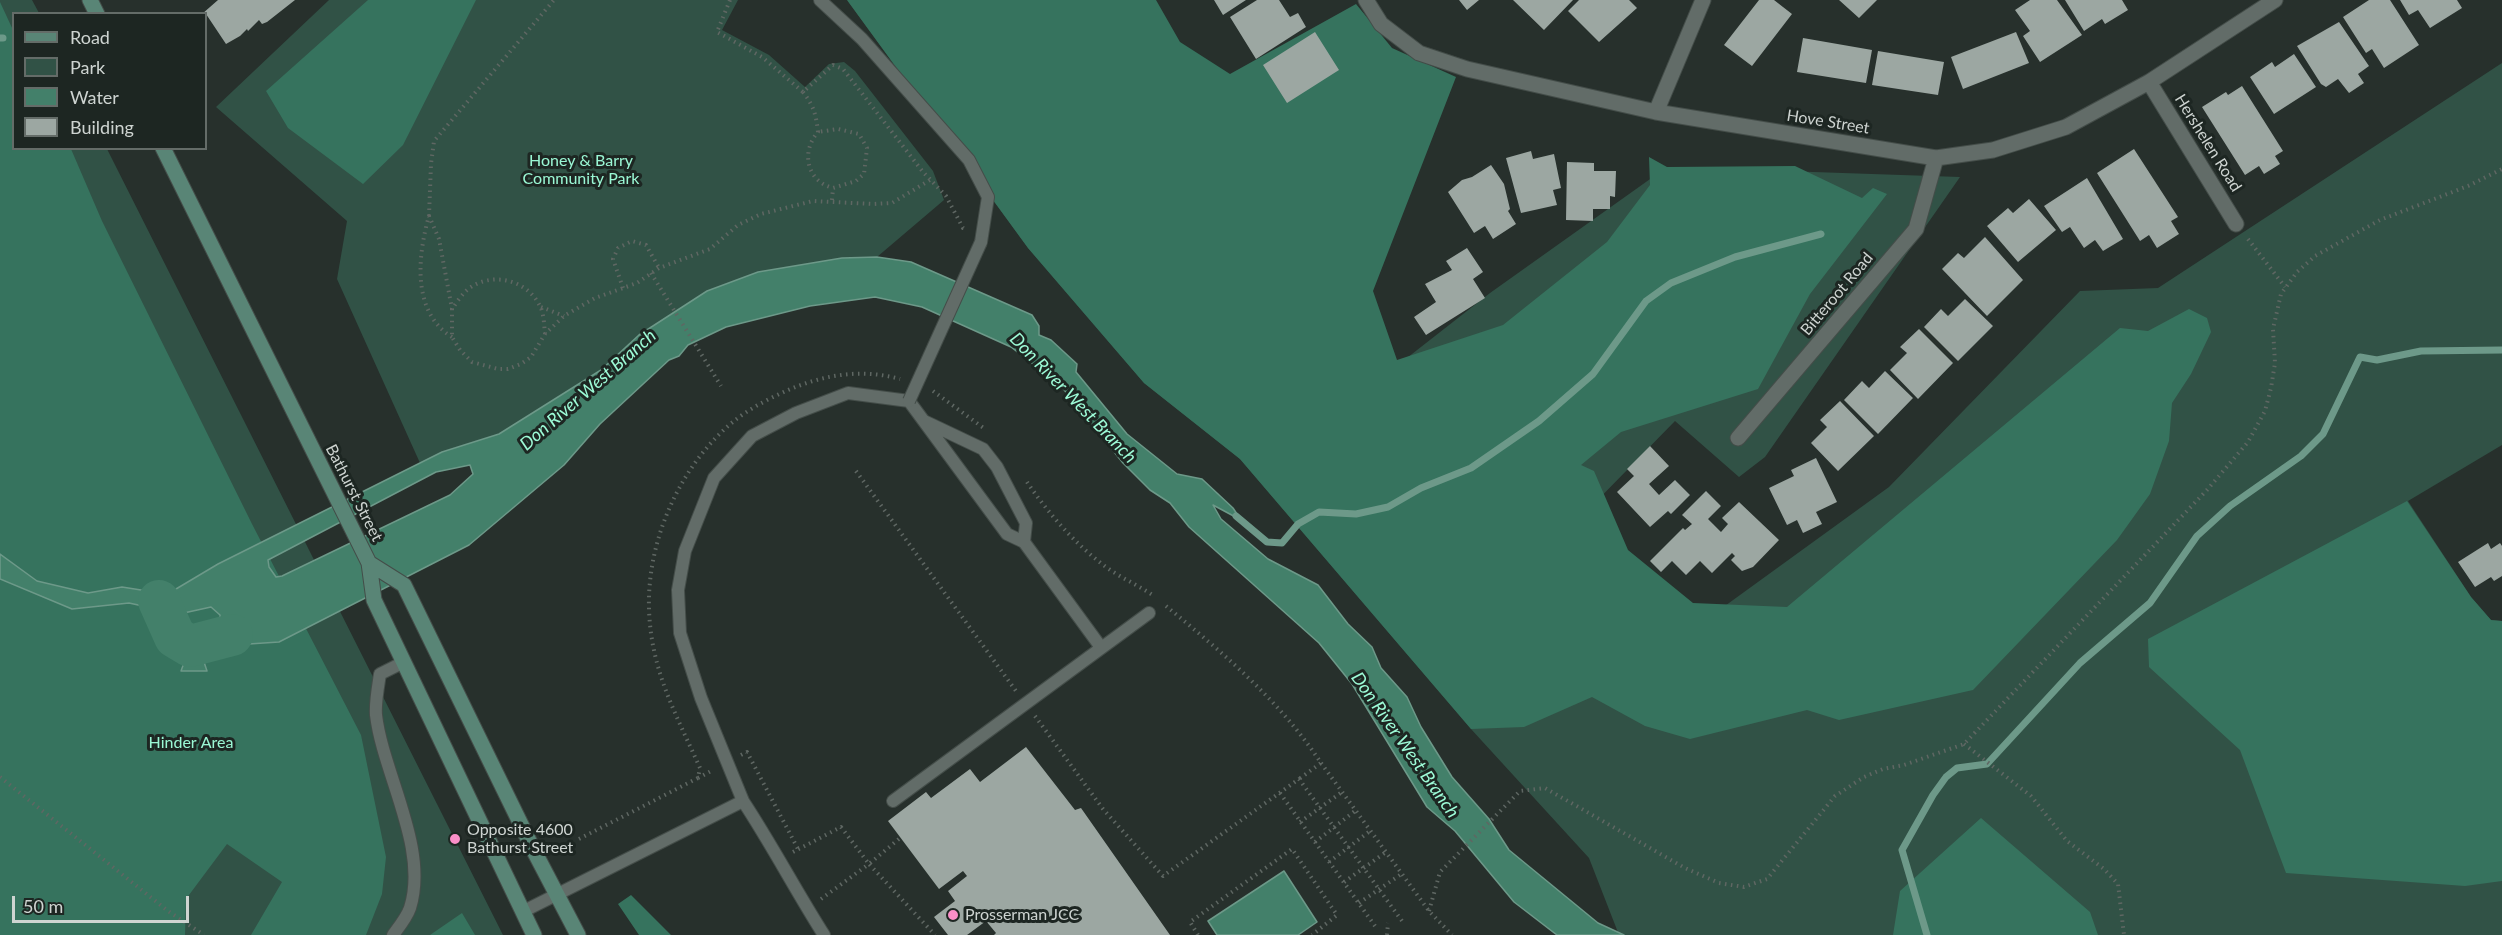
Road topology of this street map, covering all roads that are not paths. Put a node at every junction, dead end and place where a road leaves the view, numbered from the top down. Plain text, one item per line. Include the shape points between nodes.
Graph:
1 (819, 0) edge
2 (1366, 0) edge
3 (1703, 0) edge
4 (2275, 0) edge
5 (2149, 82) junction
6 (1656, 112) junction
7 (164, 150) edge
8 (1936, 158) junction
9 (2236, 224) road end
10 (909, 401) junction
11 (923, 420) junction
12 (1738, 438) dead end
13 (1024, 542) junction
14 (369, 564) junction
15 (1149, 613) dead end
16 (1100, 646) junction
17 (404, 662) junction
18 (743, 801) junction
19 (893, 801) dead end
20 (558, 894) junction
21 (524, 911) junction
22 (393, 935) edge
23 (534, 935) edge
24 (578, 935) edge
25 (824, 935) edge

1 - 10 lane, bridge via 862,39 969,160 988,196 981,242
2 - 6 street, Hove Street via 1381,24 1419,53 1467,69
3 - 6 street
4 - 5 street, Hove Street
5 - 8 street, Hove Street via 2066,127 1993,150
5 - 9 street, Hershelen Road
6 - 8 street, Hove Street
7 - 14 main road, Bathurst Street
8 - 12 street, Bitteroot Road via 1916,230
10 - 11 lane
10 - 18 lane via 848,393 796,413 752,436 714,478 685,551 678,590 680,633 701,698
11 - 13 lane via 1007,534
11 - 13 lane via 983,449 997,467 1026,523
13 - 16 lane
14 - 17 main road via 374,600
14 - 20 main road, Bathurst Street via 404,585
15 - 16 lane
16 - 19 lane
17 - 21 main road
17 - 22 lane via 380,674 376,712 413,869 410,909
18 - 20 lane
18 - 25 lane
20 - 21 lane
20 - 24 main road, Bathurst Street
21 - 23 main road

